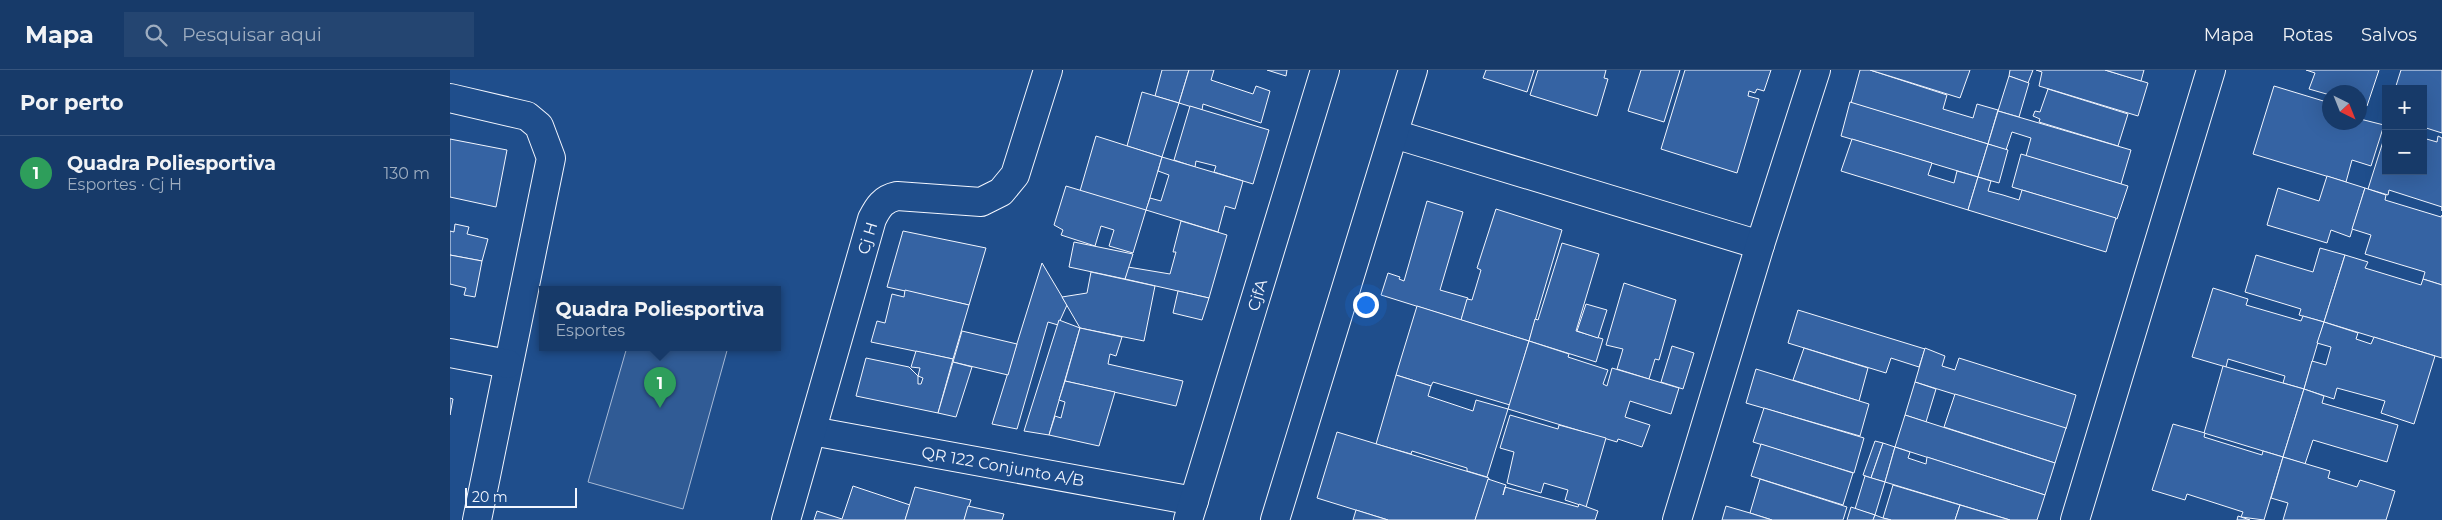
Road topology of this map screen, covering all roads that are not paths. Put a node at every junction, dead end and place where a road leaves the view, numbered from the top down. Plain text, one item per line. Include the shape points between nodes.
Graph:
1 (1048, 70) edge
2 (1325, 70) edge
3 (1413, 70) edge
4 (1816, 70) edge
5 (2211, 70) edge
6 (450, 98) edge
7 (1394, 134) junction
8 (1760, 245) junction
9 (450, 353) edge
10 (508, 364) junction
11 (812, 430) junction
12 (1191, 510) edge
13 (477, 520) edge
14 (786, 520) edge
15 (1276, 520) edge
16 (1677, 520) edge
17 (2075, 520) edge

1 - 11 street, Cj H via 1015,175 1001,192 981,202 897,196 888,198 879,206 872,218
2 - 12 street, CjfA
3 - 7 street
4 - 8 street
5 - 17 street
6 - 10 street via 527,116 539,126 551,158
7 - 8 street
7 - 15 street
8 - 16 street
9 - 10 street
10 - 13 street
11 - 12 street, QR 122 Conjunto A/B
11 - 14 street, Cj H

